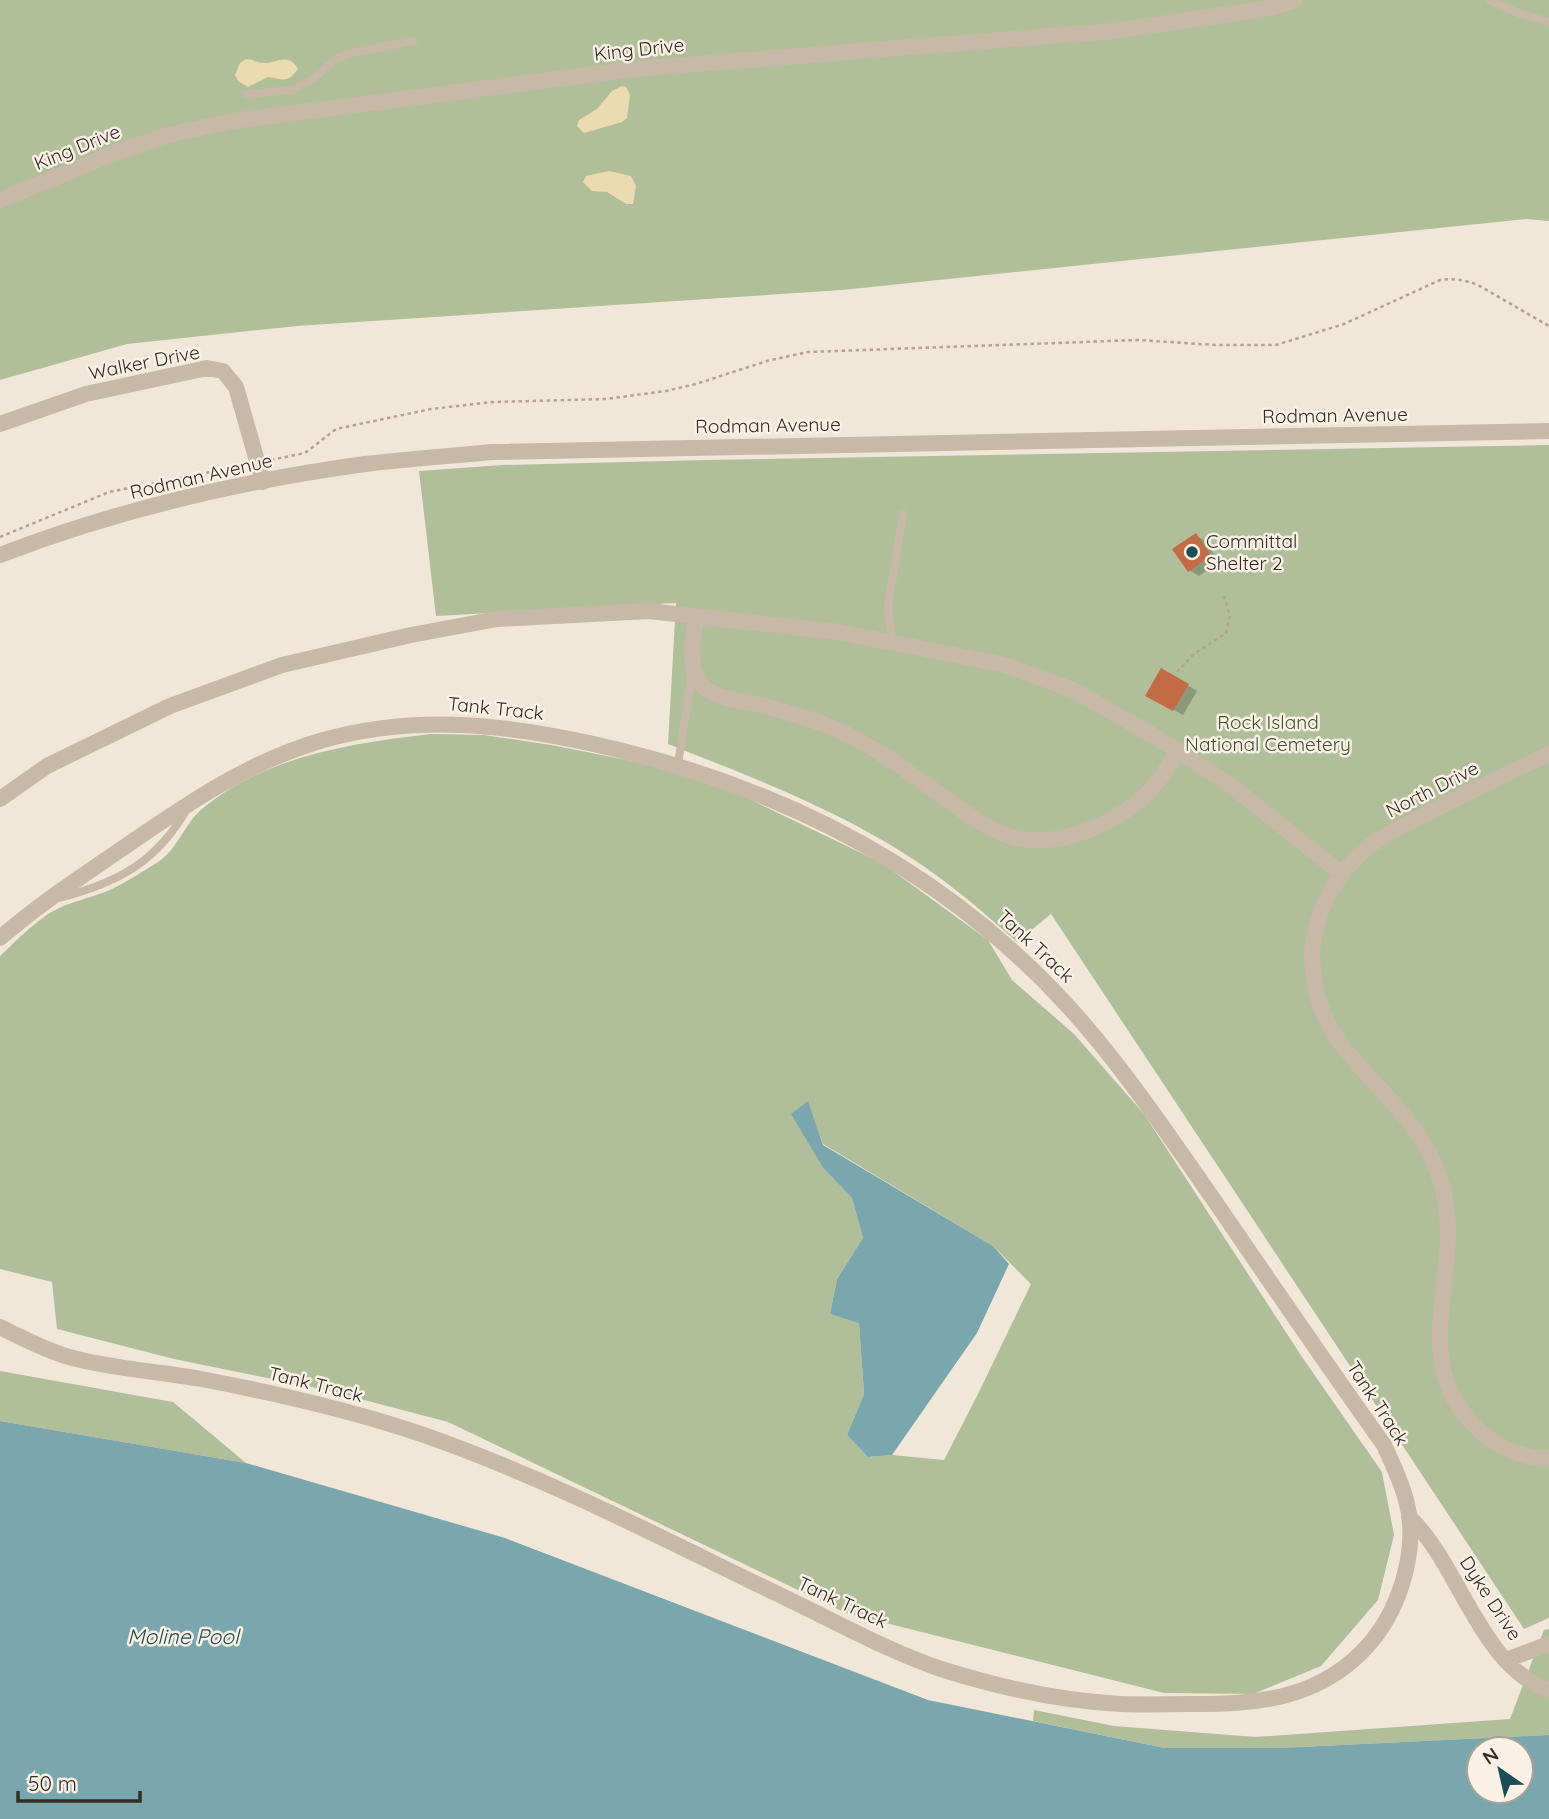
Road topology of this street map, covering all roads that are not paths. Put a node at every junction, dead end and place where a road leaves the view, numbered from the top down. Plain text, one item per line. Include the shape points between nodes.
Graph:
1 (1295, 0) edge
2 (1490, 0) edge
3 (1549, 22) edge
4 (413, 41) dead end
5 (247, 94) dead end
6 (0, 200) edge
7 (0, 424) edge
8 (1549, 431) edge
9 (263, 482) junction
10 (903, 514) dead end
11 (0, 555) edge
12 (696, 617) junction
13 (892, 642) junction
14 (693, 671) junction
15 (1177, 751) junction
16 (1549, 754) edge
17 (678, 764) junction
18 (0, 799) edge
19 (192, 802) junction
20 (1342, 874) junction
21 (46, 901) junction
22 (0, 938) edge
23 (0, 1326) edge
24 (1549, 1458) edge
25 (1409, 1517) junction
26 (1549, 1644) edge
27 (1506, 1660) junction
28 (1549, 1690) edge

1 - 6 street, King Drive via 1271,8 1113,31 634,69 233,121 117,152
2 - 3 lane
4 - 5 lane via 337,58 293,90
7 - 9 street, Walker Drive via 86,394 207,368 223,371 236,387
8 - 9 street, Rodman Avenue via 492,452 365,464
9 - 11 street, Rodman Avenue via 165,502
10 - 13 lane via 888,606
12 - 13 street
12 - 14 street
12 - 18 street via 649,611 497,619 282,666 170,706 47,766
13 - 15 street via 1005,665 1073,690
14 - 15 street via 712,693 839,730 886,756 985,825 1018,838 1066,838 1116,817 1153,790
14 - 17 lane
15 - 20 street via 1228,783
16 - 20 street, North Drive via 1393,832
17 - 19 street, Tank Track via 519,729 432,723 318,742 257,765
17 - 25 street, Tank Track via 787,805 870,848 977,920 1063,1000 1154,1113 1384,1445
19 - 21 street, Tank Track
19 - 21 lane via 170,837 136,866 97,888
20 - 24 street, North Drive via 1315,930 1312,970 1317,996 1343,1047 1409,1119 1440,1183 1446,1203 1448,1252 1440,1365 1450,1394 1458,1409 1499,1447
21 - 22 street, Tank Track
23 - 25 street, Tank Track via 69,1357 294,1399 419,1433 533,1477 938,1668 1046,1695 1119,1704 1262,1702 1324,1682 1354,1660 1385,1625 1405,1569
25 - 27 street, Dyke Drive via 1424,1530
26 - 27 street
27 - 28 street, Dyke Drive

